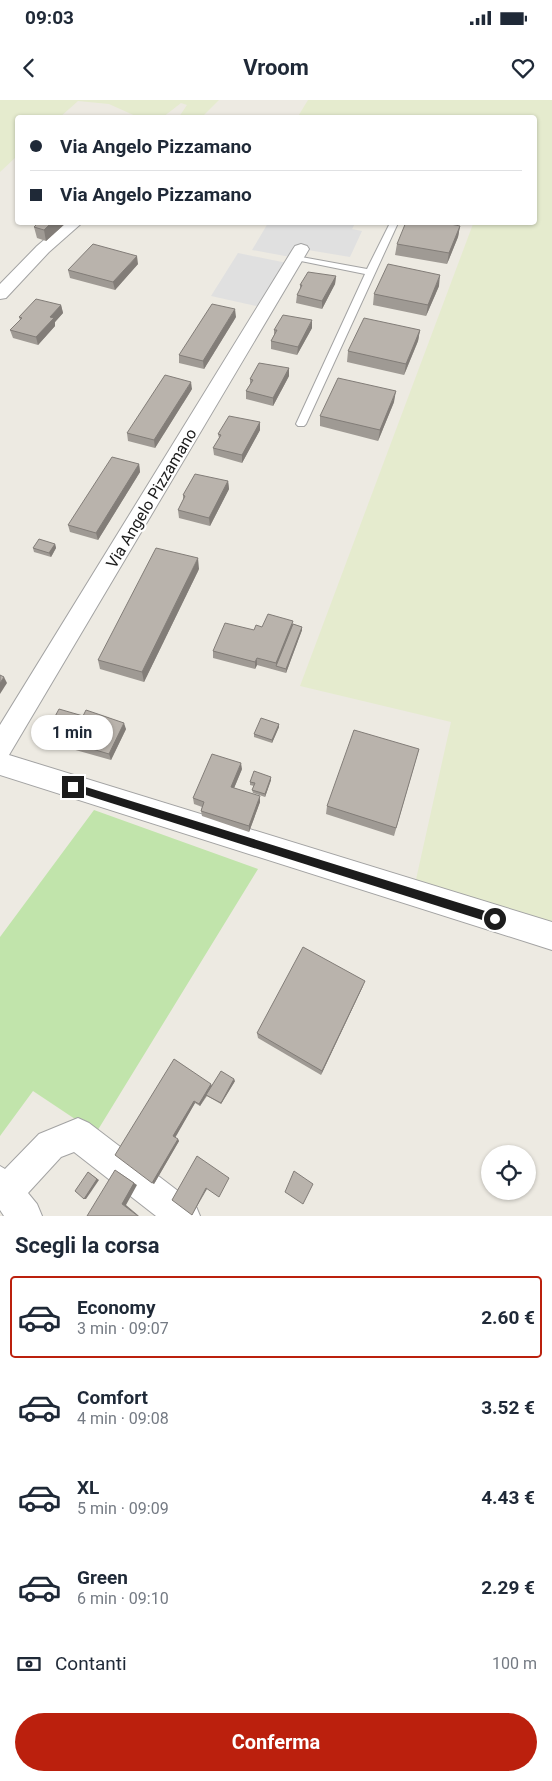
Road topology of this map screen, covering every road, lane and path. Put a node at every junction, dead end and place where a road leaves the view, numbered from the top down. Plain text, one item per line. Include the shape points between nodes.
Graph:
1 (71, 225) edge
2 (393, 225) edge
3 (298, 253) joint
4 (370, 272) junction
5 (0, 294) edge
6 (302, 424) dead end
7 (0, 748) edge
8 (0, 764) edge
9 (552, 936) edge
10 (11, 1197) edge
11 (183, 1216) edge

1 - 5 street via 43,248
2 - 4 lane
3 - 4 lane
3 - 7 street, Via Angelo Pizzamano
4 - 6 lane
8 - 9 street
10 - 11 street via 50,1145 78,1134

